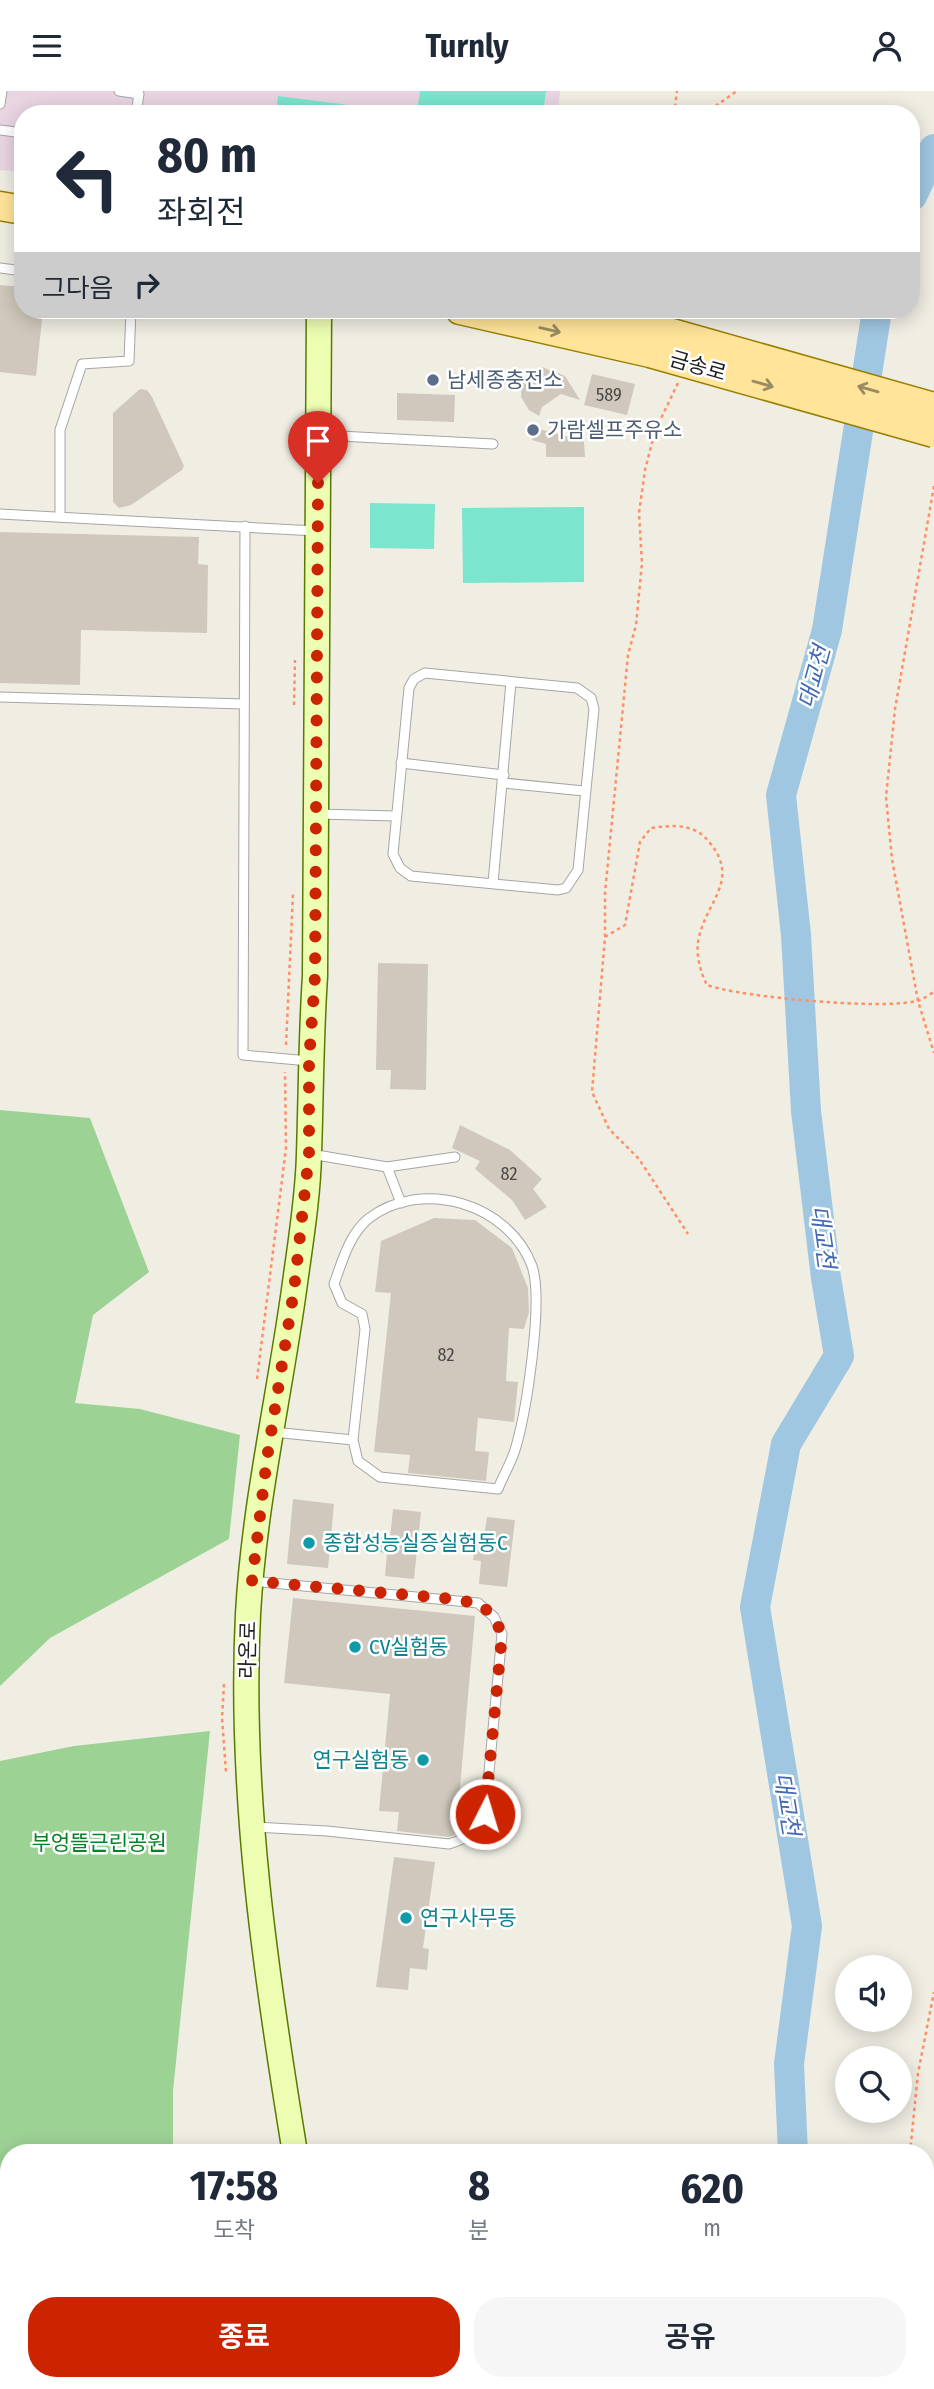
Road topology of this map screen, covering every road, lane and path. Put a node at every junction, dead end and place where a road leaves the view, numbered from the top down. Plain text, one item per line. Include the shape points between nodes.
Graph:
1 (2, 91) edge
2 (119, 91) edge
3 (737, 91) edge
4 (0, 104) edge
5 (137, 105) edge
6 (717, 105) edge
7 (131, 319) edge
8 (319, 319) edge
9 (518, 319) edge
10 (594, 319) edge
11 (652, 340) junction
12 (680, 374) dead end
13 (934, 407) edge
14 (934, 433) edge
15 (318, 435) junction
16 (493, 444) dead end
17 (934, 485) edge
18 (0, 514) edge
19 (60, 517) junction
20 (245, 526) junction
21 (318, 531) junction
22 (295, 649) dead end
23 (512, 682) junction
24 (0, 697) edge
25 (244, 703) junction
26 (295, 717) dead end
27 (401, 763) junction
28 (504, 779) junction
29 (584, 791) junction
30 (316, 813) junction
31 (396, 816) junction
32 (493, 883) junction
33 (293, 894) dead end
34 (605, 937) junction
35 (934, 992) edge
36 (918, 1000) junction
37 (934, 1052) edge
38 (297, 1060) junction
39 (309, 1154) junction
40 (455, 1157) dead end
41 (387, 1167) junction
42 (401, 1203) junction
43 (688, 1234) dead end
44 (257, 1382) dead end
45 (272, 1431) junction
46 (352, 1440) junction
47 (252, 1581) junction
48 (225, 1679) dead end
49 (227, 1780) dead end
50 (254, 1827) junction
51 (934, 1992) edge
52 (294, 2144) edge
53 (911, 2144) edge

1 - 4 lane
2 - 5 lane via 139,94
3 - 6 path
7 - 19 lane via 129,361 82,364 60,430
8 - 15 main road, 라온로
9 -> 11 main road, 금송로
10 - 11 main road, 금송로
13 -> 11 main road, 금송로, bridge
11 -> 14 main road, 금송로, bridge
12 - 34 path via 655,431 639,513 642,563 628,655 605,893
15 - 16 lane
15 - 21 main road, 라온로
17 - 36 path via 895,709 886,797 892,859
18 - 19 lane
19 - 20 lane
20 - 21 lane
20 - 25 lane
21 - 30 main road, 라온로
22 - 26 path
23 - 27 lane via 425,673 414,679 409,688
23 - 28 lane
23 - 29 lane via 577,688 591,698 594,709
24 - 25 lane
25 - 38 lane via 243,1055
27 - 28 lane
27 - 31 lane
28 - 29 lane
28 - 32 lane
29 - 32 lane via 578,870 566,888
30 - 31 lane
30 - 38 main road, 라온로 via 315,976
31 - 32 lane via 393,854 411,876
33 - 38 path
34 - 36 path via 625,925 640,842 651,828 676,825 702,832 720,855 724,872 699,938 699,969 707,985 760,997
34 - 43 path via 592,1092 609,1129 639,1159
35 - 36 path
36 - 37 path
38 - 39 main road, 라온로
38 - 44 path
39 - 41 lane
39 - 45 main road, 라온로
40 - 41 lane
41 - 42 lane
42 - 46 lane via 368,1220 347,1248 334,1284 342,1303 362,1314 365,1329
42 - 46 lane via 436,1198 480,1208 514,1234 532,1268 536,1319 515,1450 498,1489 380,1477 358,1461
45 - 46 lane
45 - 47 main road, 라온로
47 - 50 main road, 라온로 via 247,1688
47 - 50 lane via 478,1603 494,1616 502,1635 485,1814 480,1827 467,1839 449,1844
48 - 49 path via 222,1718
50 - 52 main road, 라온로
51 - 53 path via 918,2073

